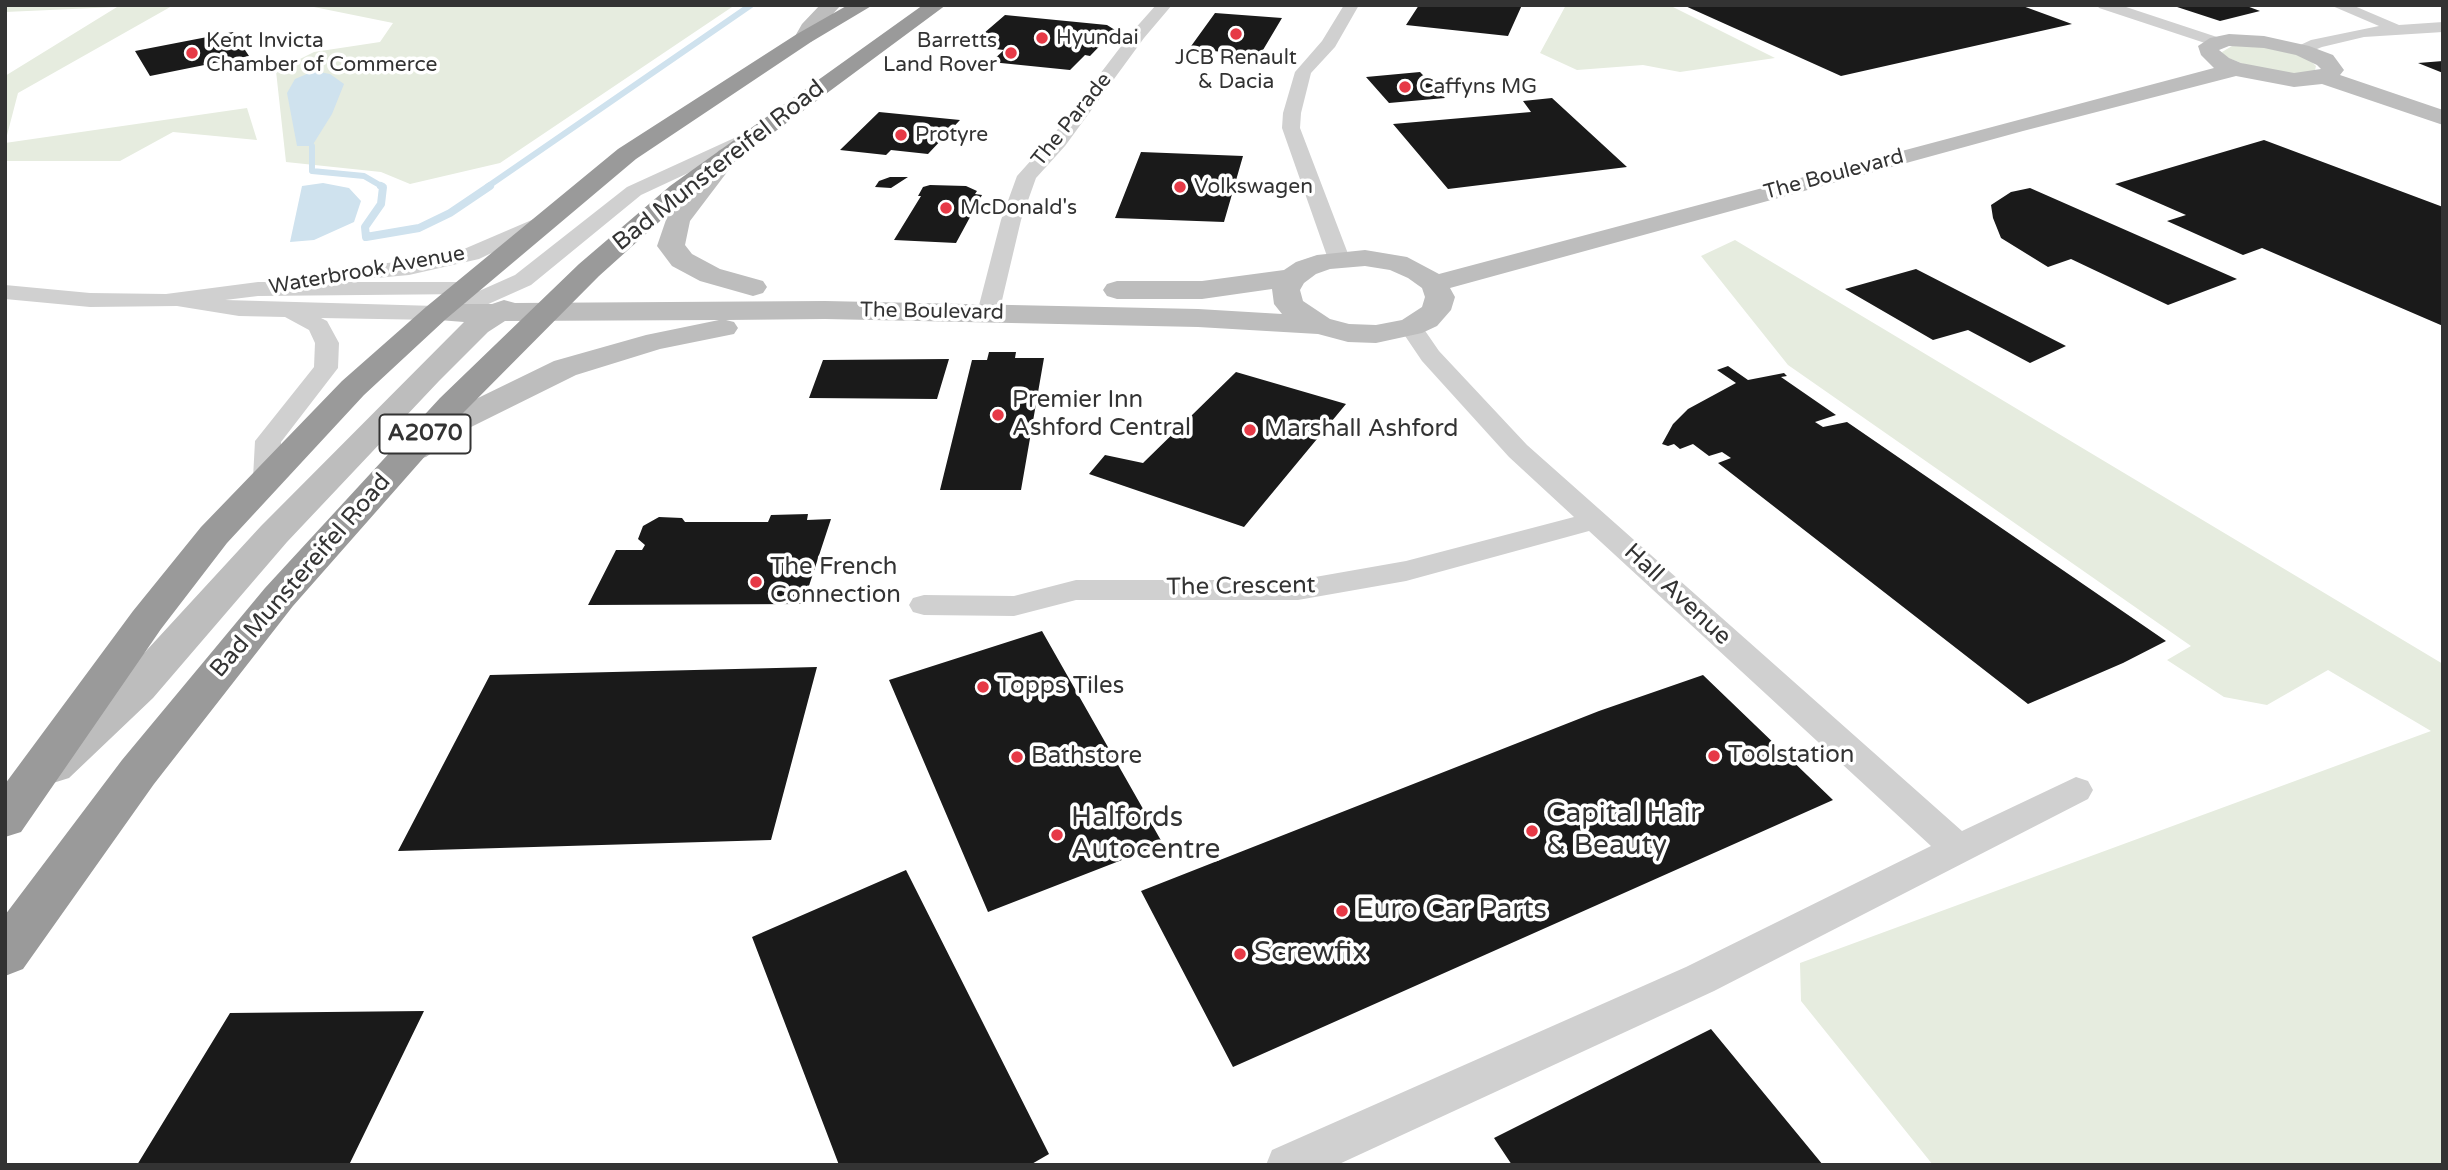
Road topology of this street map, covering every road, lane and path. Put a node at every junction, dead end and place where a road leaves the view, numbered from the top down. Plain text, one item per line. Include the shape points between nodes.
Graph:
1 (831, 5) edge
2 (863, 5) edge
3 (936, 5) edge
4 (1165, 5) edge
5 (1352, 5) edge
6 (2104, 5) edge
7 (2337, 5) edge
8 (2443, 27) edge
9 (2399, 28) junction
10 (804, 37) junction
11 (2217, 43) junction
12 (2302, 50) junction
13 (2236, 69) junction
14 (2324, 78) junction
15 (2443, 118) edge
16 (741, 145) junction
17 (552, 217) junction
18 (1339, 259) junction
19 (1292, 278) junction
20 (1434, 284) junction
21 (468, 287) junction
22 (753, 287) junction
23 (258, 289) junction
24 (5, 292) edge
25 (183, 300) junction
26 (503, 300) junction
27 (556, 301) junction
28 (991, 301) junction
29 (290, 310) junction
30 (825, 310) junction
31 (436, 313) junction
32 (1319, 326) junction
33 (1411, 327) junction
34 (402, 459) junction
35 (267, 478) junction
36 (1594, 519) junction
37 (924, 605) dead end
38 (2076, 790) dead end
39 (27, 791) junction
40 (5, 819) edge
41 (1958, 849) junction
42 (5, 954) edge
43 (1288, 1165) edge

1 - 10 street
2 - 10 highway, Bad Munstereifel Road
3 - 16 highway, Bad Munstereifel Road / A2070
4 - 28 street, The Parade via 1027,176
5 - 18 street via 1329,44 1303,72 1292,121 1298,152
6 - 11 street
7 - 9 street
8 - 9 street
9 - 12 street via 2347,35
10 - 17 highway, Bad Munstereifel Road via 627,154
11 - 12 street via 2245,40
11 - 13 street, The Boulevard via 2209,46 2211,57
12 - 14 street via 2331,65 2331,74
13 - 14 street, The Boulevard via 2294,80
13 - 20 street, The Boulevard
14 - 15 street
16 - 22 street via 677,220 671,246 682,260 710,275
16 - 26 street via 634,191
16 - 27 highway, Bad Munstereifel Road / A2070 via 659,207
17 - 21 highway, Bad Munstereifel Road
17 - 23 street, Waterbrook Avenue via 471,254
18 - 19 street, The Boulevard via 1306,268
18 - 20 street, The Boulevard via 1397,263
19 - 28 street, The Boulevard via 1202,290
19 - 32 street via 1286,290 1289,304
20 - 33 street via 1440,297 1436,310
21 - 23 street, Waterbrook Avenue
21 - 26 street
21 - 31 highway, Bad Munstereifel Road
22 - 27 street, The Boulevard
22 - 28 street, The Boulevard
23 - 25 street, Waterbrook Avenue
24 - 25 street, Waterbrook Avenue via 90,300
25 - 29 street, Waterbrook Avenue via 239,309
26 - 27 street
26 - 31 street
26 - 39 street via 293,514 138,687
27 - 30 street, The Boulevard
27 - 34 highway, Bad Munstereifel Road / A2070
28 - 30 street, The Boulevard
28 - 32 street, The Boulevard
29 - 31 street, Waterbrook Avenue
29 - 35 street, Waterbrook Avenue via 319,326 328,354 326,368 268,441
30 - 34 street via 590,359 453,422
31 - 35 highway, Bad Munstereifel Road via 353,388
32 - 33 street, The Boulevard via 1376,334
33 - 36 street, Hall Avenue via 1430,356 1518,451
34 - 42 highway, Bad Munstereifel Road / A2070 via 279,597 146,761
35 - 39 highway, Bad Munstereifel Road via 214,535 147,620
36 - 37 street, The Crescent via 1406,571 1297,590 1076,590 1014,606
36 - 41 street, Hall Avenue
38 - 41 street
39 - 40 highway, Bad Munstereifel Road
41 - 43 street via 1700,979

